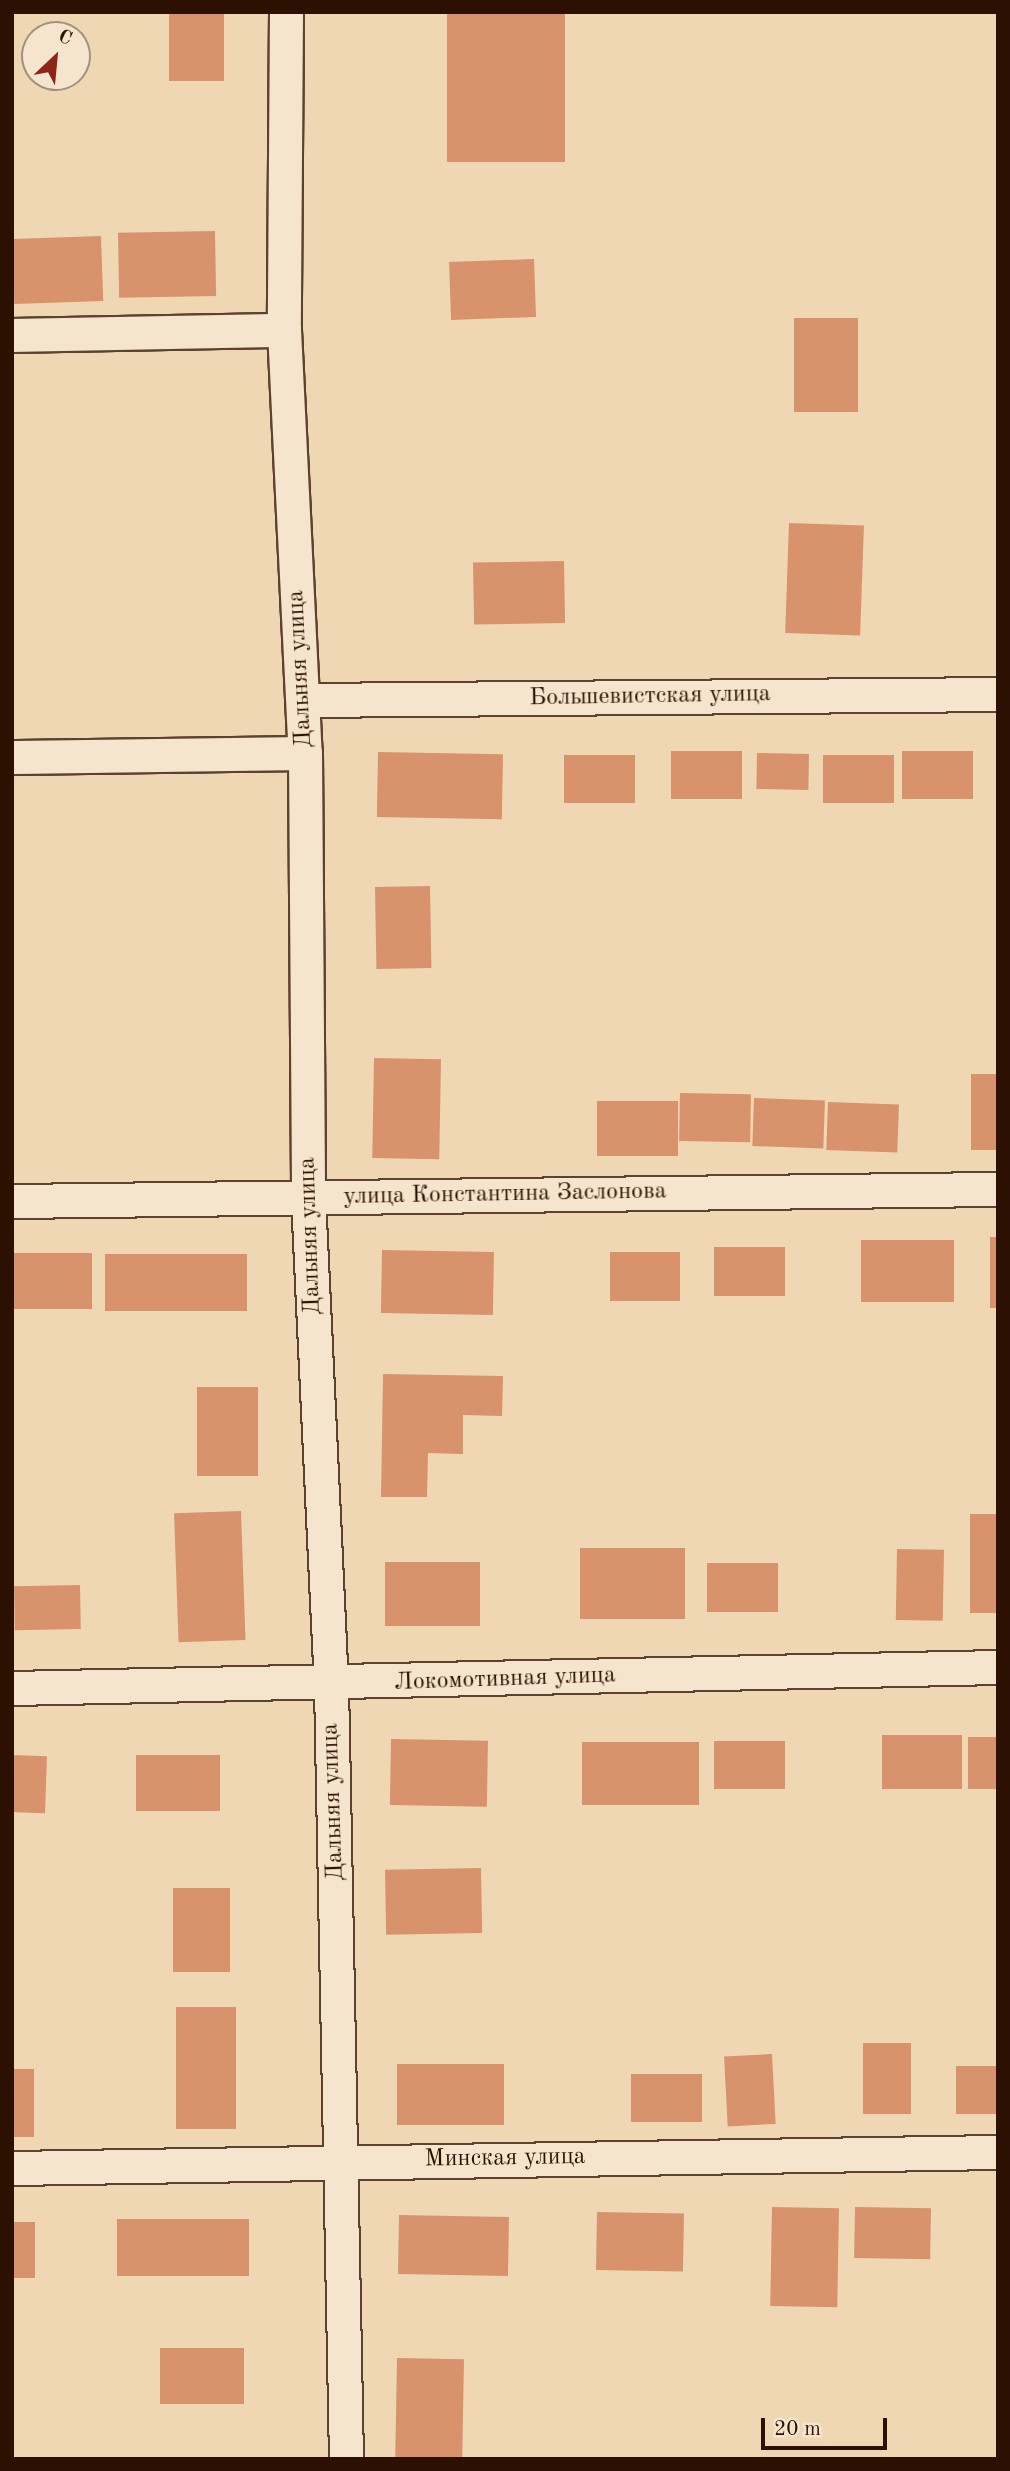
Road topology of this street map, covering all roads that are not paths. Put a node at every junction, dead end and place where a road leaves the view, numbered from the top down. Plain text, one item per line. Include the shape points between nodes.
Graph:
1 (286, 12) edge
2 (285, 330) junction
3 (12, 335) edge
4 (998, 694) edge
5 (303, 700) junction
6 (305, 753) junction
7 (12, 757) edge
8 (998, 1189) edge
9 (308, 1198) junction
10 (12, 1201) edge
11 (998, 1667) edge
12 (331, 1685) junction
13 (12, 1688) edge
14 (998, 2152) edge
15 (345, 2161) junction
16 (12, 2168) edge
17 (346, 2459) edge

1 - 2 street, Дальняя улица
2 - 3 street
2 - 5 street, Дальняя улица
4 - 5 street, Большевистская улица
5 - 6 street, Дальняя улица
6 - 7 street
6 - 9 street, Дальняя улица
8 - 9 street, улица Константина Заслонова
9 - 10 street, улица Константина Заслонова
9 - 12 street, Дальняя улица
11 - 12 street, Локомотивная улица
12 - 13 street, Локомотивная улица
12 - 15 street, Дальняя улица
14 - 15 street, Минская улица
15 - 16 street, Минская улица
15 - 17 street, Дальняя улица

